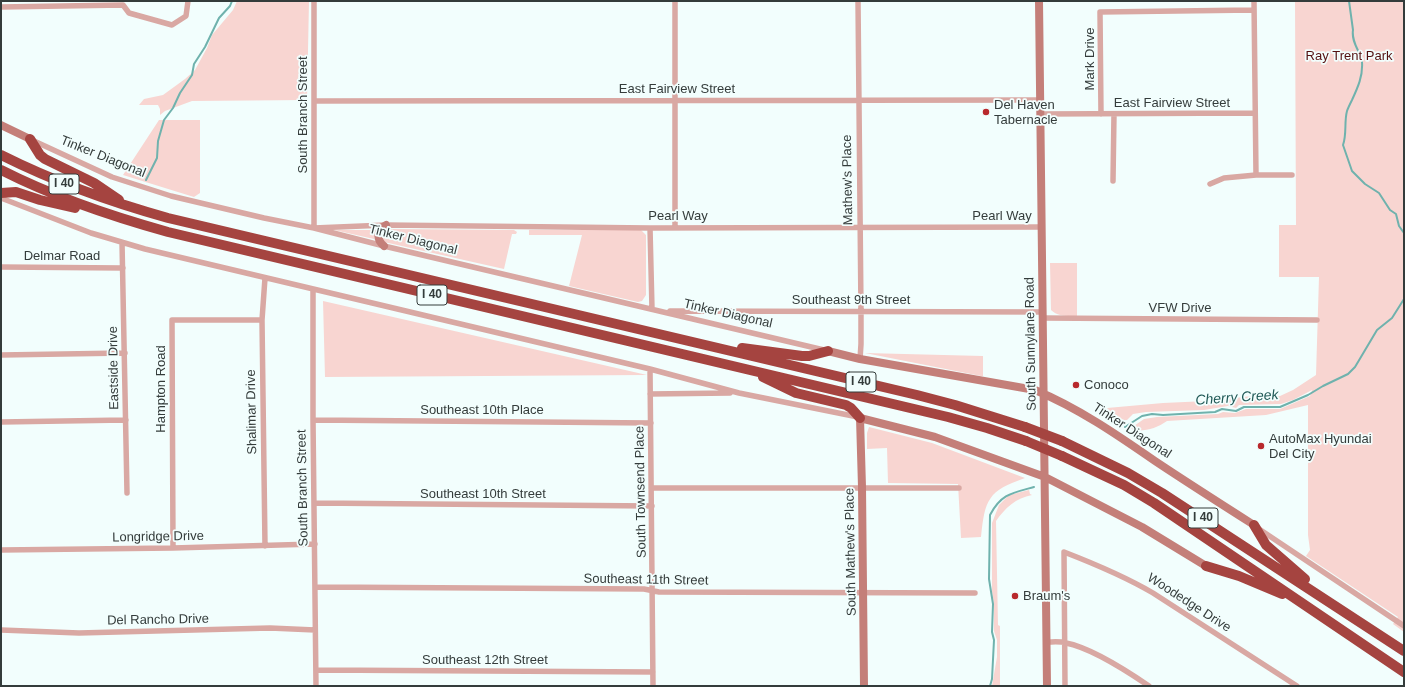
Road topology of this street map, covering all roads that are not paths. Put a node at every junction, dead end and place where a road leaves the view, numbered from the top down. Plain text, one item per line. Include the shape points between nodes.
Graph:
1 (188, 1) edge
2 (314, 1) edge
3 (675, 1) edge
4 (858, 1) edge
5 (1039, 1) edge
6 (1254, 1) edge
7 (1, 7) edge
8 (1254, 10) junction
9 (674, 100) junction
10 (858, 100) junction
11 (1040, 100) junction
12 (314, 101) junction
13 (1255, 113) junction
14 (1041, 114) junction
15 (1101, 114) junction
16 (1114, 114) junction
17 (1, 125) edge
18 (30, 139) junction
19 (1, 155) edge
20 (1, 170) edge
21 (1256, 175) junction
22 (1292, 175) dead end
23 (1113, 181) dead end
24 (1210, 184) dead end
25 (1, 193) edge
26 (1, 198) edge
27 (130, 208) junction
28 (122, 219) junction
29 (386, 225) junction
30 (675, 227) junction
31 (860, 227) junction
32 (1042, 227) junction
33 (314, 228) junction
34 (650, 228) junction
35 (122, 242) junction
36 (384, 246) junction
37 (1, 267) edge
38 (123, 268) junction
39 (265, 278) junction
40 (313, 289) junction
41 (652, 309) junction
42 (659, 311) junction
43 (861, 312) junction
44 (1043, 315) junction
45 (262, 320) junction
46 (1317, 320) dead end
47 (695, 343) junction
48 (828, 351) junction
49 (125, 353) junction
50 (1, 354) edge
51 (860, 359) junction
52 (743, 368) junction
53 (650, 369) junction
54 (739, 393) junction
55 (650, 394) junction
56 (1044, 394) junction
57 (860, 418) junction
58 (126, 420) junction
59 (313, 420) junction
60 (1, 422) edge
61 (651, 423) junction
62 (1046, 477) junction
63 (862, 487) junction
64 (651, 488) junction
65 (959, 488) dead end
66 (127, 493) dead end
67 (314, 503) junction
68 (652, 506) junction
69 (1254, 526) junction
70 (315, 544) junction
71 (265, 546) junction
72 (172, 548) junction
73 (1, 550) edge
74 (1206, 566) joint
75 (316, 587) junction
76 (652, 591) junction
77 (864, 592) junction
78 (975, 593) dead end
79 (1302, 603) junction
80 (1337, 607) junction
81 (1404, 626) edge
82 (1, 630) edge
83 (315, 630) junction
84 (1047, 642) junction
85 (1065, 642) junction
86 (1404, 651) edge
87 (316, 670) junction
88 (653, 672) junction
89 (1404, 672) edge
90 (316, 686) edge
91 (653, 686) edge
92 (864, 686) edge
93 (1047, 686) edge
94 (1065, 686) edge
95 (1149, 686) edge
96 (1297, 686) edge

1 - 7 street via 186,16 172,24 129,13 124,5
2 - 12 street, South Branch Street
3 - 9 street
4 - 10 street, Mathew's Place
5 - 11 street, South Sunnylane Road
6 - 8 street
8 - 13 street
8 - 15 street, Mark Drive via 1100,12
9 - 10 street, East Fairview Street
9 - 12 street, East Fairview Street
9 - 30 street
10 - 11 street, East Fairview Street
10 - 31 street, Mathew's Place
11 - 14 street, South Sunnylane Road
12 - 33 street, South Branch Street
13 - 16 street, East Fairview Street
13 - 21 street
14 - 15 street, East Fairview Street
14 - 32 street, South Sunnylane Road
15 - 16 street, East Fairview Street
16 - 23 street
17 - 18 street, Tinker Diagonal
18 - 27 highway via 45,159 94,183
18 - 33 street, Tinker Diagonal via 98,171 139,186 193,202
19 - 27 highway, I 40 via 58,182
20 - 28 highway, I 40 via 51,193
21 - 22 street
21 - 24 street via 1224,178
25 - 28 highway via 16,192
26 - 35 street
27 - 47 highway, I 40
28 - 52 highway, I 40
29 - 33 street, Pearl Way
29 - 34 street, Pearl Way
29 - 36 street via 381,228 378,235
30 - 31 street, Pearl Way
30 - 34 street, Pearl Way
31 - 32 street, Pearl Way
31 - 43 street, Mathew's Place
32 - 44 street, South Sunnylane Road
33 - 36 street, Tinker Diagonal
34 - 41 street
35 - 38 street, Eastside Drive
35 - 39 street
36 - 41 street, Tinker Diagonal
37 - 38 street, Delmar Road
38 - 49 street, Eastside Drive
39 - 40 street
39 - 45 street, Shalimar Drive
40 - 53 street
40 - 59 street, South Branch Street
41 - 42 street, Tinker Diagonal
42 - 43 street, Southeast 9th Street
42 - 48 street, Tinker Diagonal
43 - 44 street, Southeast 9th Street
43 - 51 street, Mathew's Place
44 - 46 street, VFW Drive
44 - 56 street, South Sunnylane Road
45 - 71 street, Shalimar Drive
45 - 72 street, Hampton Road via 172,320
47 - 48 highway via 802,356
47 - 80 highway, I 40, bridge via 955,405 1062,441 1128,473 1162,493
48 - 51 street, Tinker Diagonal
49 - 50 street
49 - 58 street, Eastside Drive
51 - 56 street, Tinker Diagonal via 1035,390
52 - 57 highway via 796,393 846,405
52 - 79 highway, I 40, bridge via 948,416 1026,441 1062,456 1124,485 1154,503
53 - 54 street
53 - 55 street, South Townsend Place
54 - 55 street
54 - 57 street
55 - 61 street, South Townsend Place
56 - 62 street, South Sunnylane Road
56 - 69 street, Tinker Diagonal via 1098,422
57 - 62 street via 935,437
57 - 63 street, South Mathew's Place
58 - 60 street
58 - 66 street, Eastside Drive
59 - 61 street, Southeast 10th Place
59 - 67 street, South Branch Street
61 - 64 street, South Townsend Place
62 - 74 street via 1142,527
62 - 84 street, South Sunnylane Road
63 - 64 street
63 - 65 street
63 - 77 street, South Mathew's Place
64 - 68 street, South Townsend Place
67 - 68 street, Southeast 10th Street
67 - 70 street, South Branch Street
68 - 76 street, South Townsend Place
69 - 80 highway via 1268,548
69 - 81 street, Tinker Diagonal
70 - 71 street, Longridge Drive
70 - 75 street, South Branch Street
71 - 72 street, Longridge Drive
72 - 73 street, Longridge Drive
74 - 79 highway via 1239,576
75 - 76 street, Southeast 11th Street
75 - 83 street, South Branch Street
76 - 77 street, Southeast 11th Street
76 - 88 street, South Townsend Place
77 - 78 street, Southeast 11th Street
77 - 92 street, South Mathew's Place
79 - 89 highway, I 40
80 - 86 highway, I 40
82 - 83 street, Del Rancho Drive via 79,633 270,628
83 - 87 street, South Branch Street
84 - 85 street
84 - 93 street, South Sunnylane Road
85 - 94 street
85 - 95 street via 1106,660
85 - 96 street, Woodedge Drive via 1064,552 1130,579
87 - 88 street, Southeast 12th Street
87 - 90 street, South Branch Street
88 - 91 street, South Townsend Place

